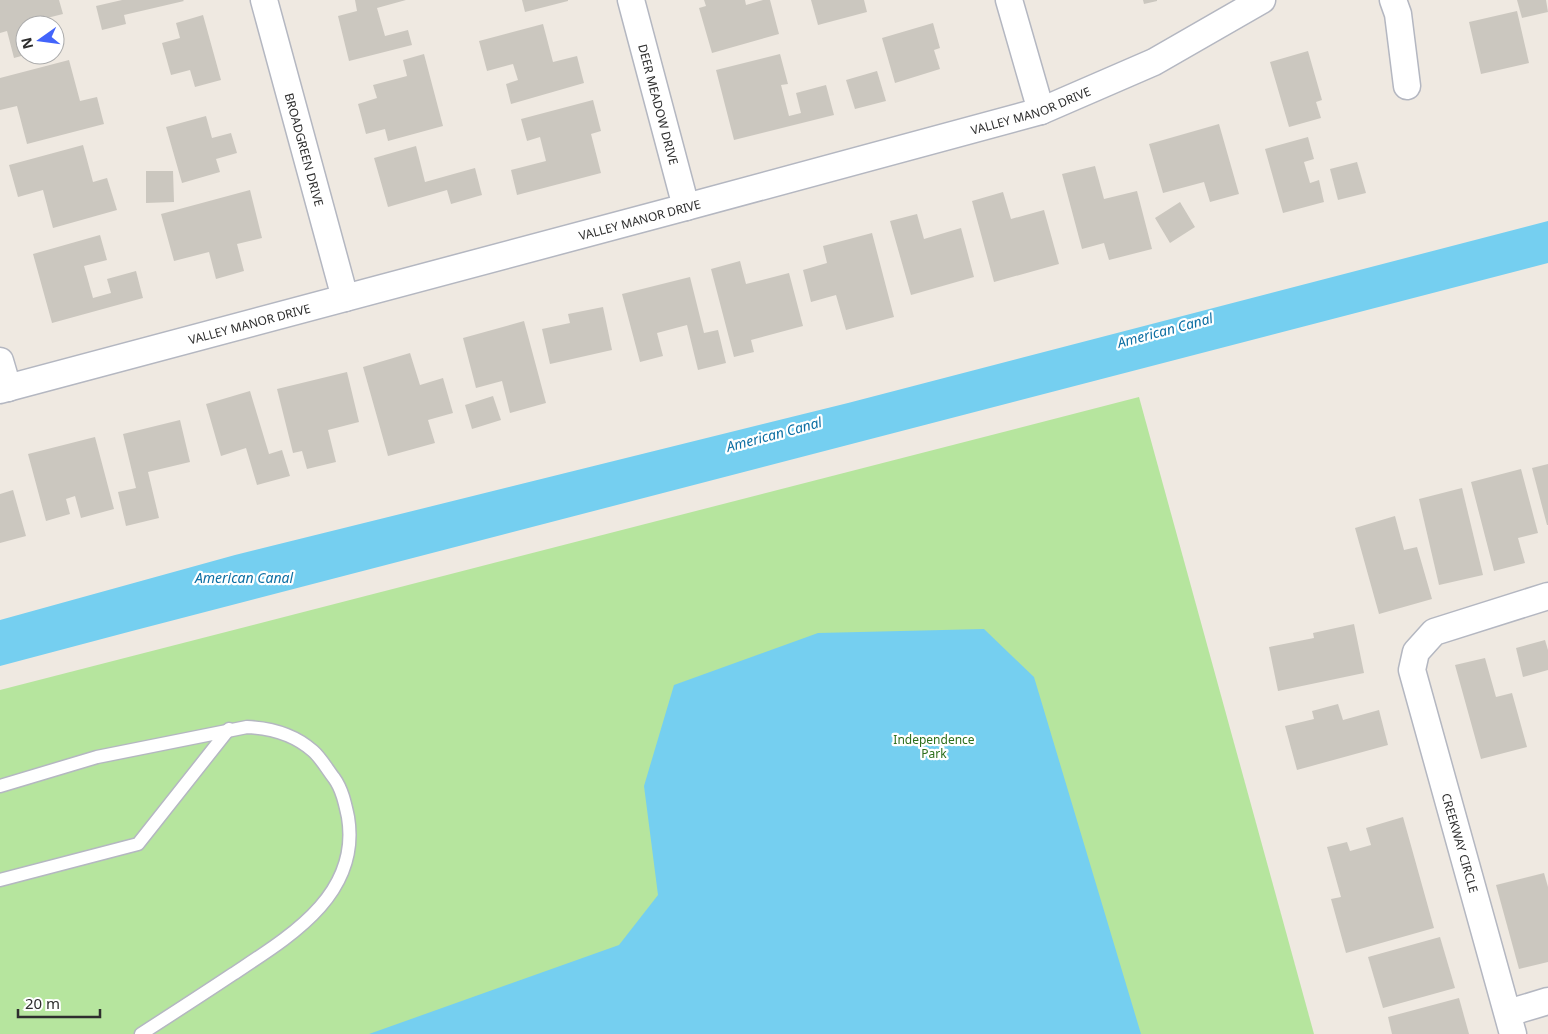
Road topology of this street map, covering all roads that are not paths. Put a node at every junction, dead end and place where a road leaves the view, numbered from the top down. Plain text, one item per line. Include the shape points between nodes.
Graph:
1 (264, 0) edge
2 (631, 0) edge
3 (1009, 0) edge
4 (1262, 0) edge
5 (1393, 0) edge
6 (1407, 86) dead end
7 (1040, 111) junction
8 (686, 207) junction
9 (345, 298) junction
10 (0, 361) edge
11 (4, 389) edge
12 (1548, 596) edge
13 (229, 729) junction
14 (0, 786) edge
15 (0, 880) edge
16 (1548, 1001) edge
17 (1511, 1023) edge
18 (141, 1034) edge

1 - 9 street, BROADGREEN DRIVE
2 - 8 street, DEER MEADOW DRIVE
3 - 7 street
4 - 7 street, VALLEY MANOR DRIVE via 1154,62
5 - 6 street via 1398,14
7 - 8 street, VALLEY MANOR DRIVE
8 - 9 street, VALLEY MANOR DRIVE
9 - 11 street, VALLEY MANOR DRIVE
10 - 11 street
12 - 17 street, CREEKWAY CIRCLE via 1434,632 1416,652 1412,670
13 - 14 lane via 97,757
13 - 15 lane via 138,844
13 - 18 lane via 264,728 299,740 314,752 339,785 346,809 350,828 344,867 337,884 314,914 273,947
16 - 17 street

